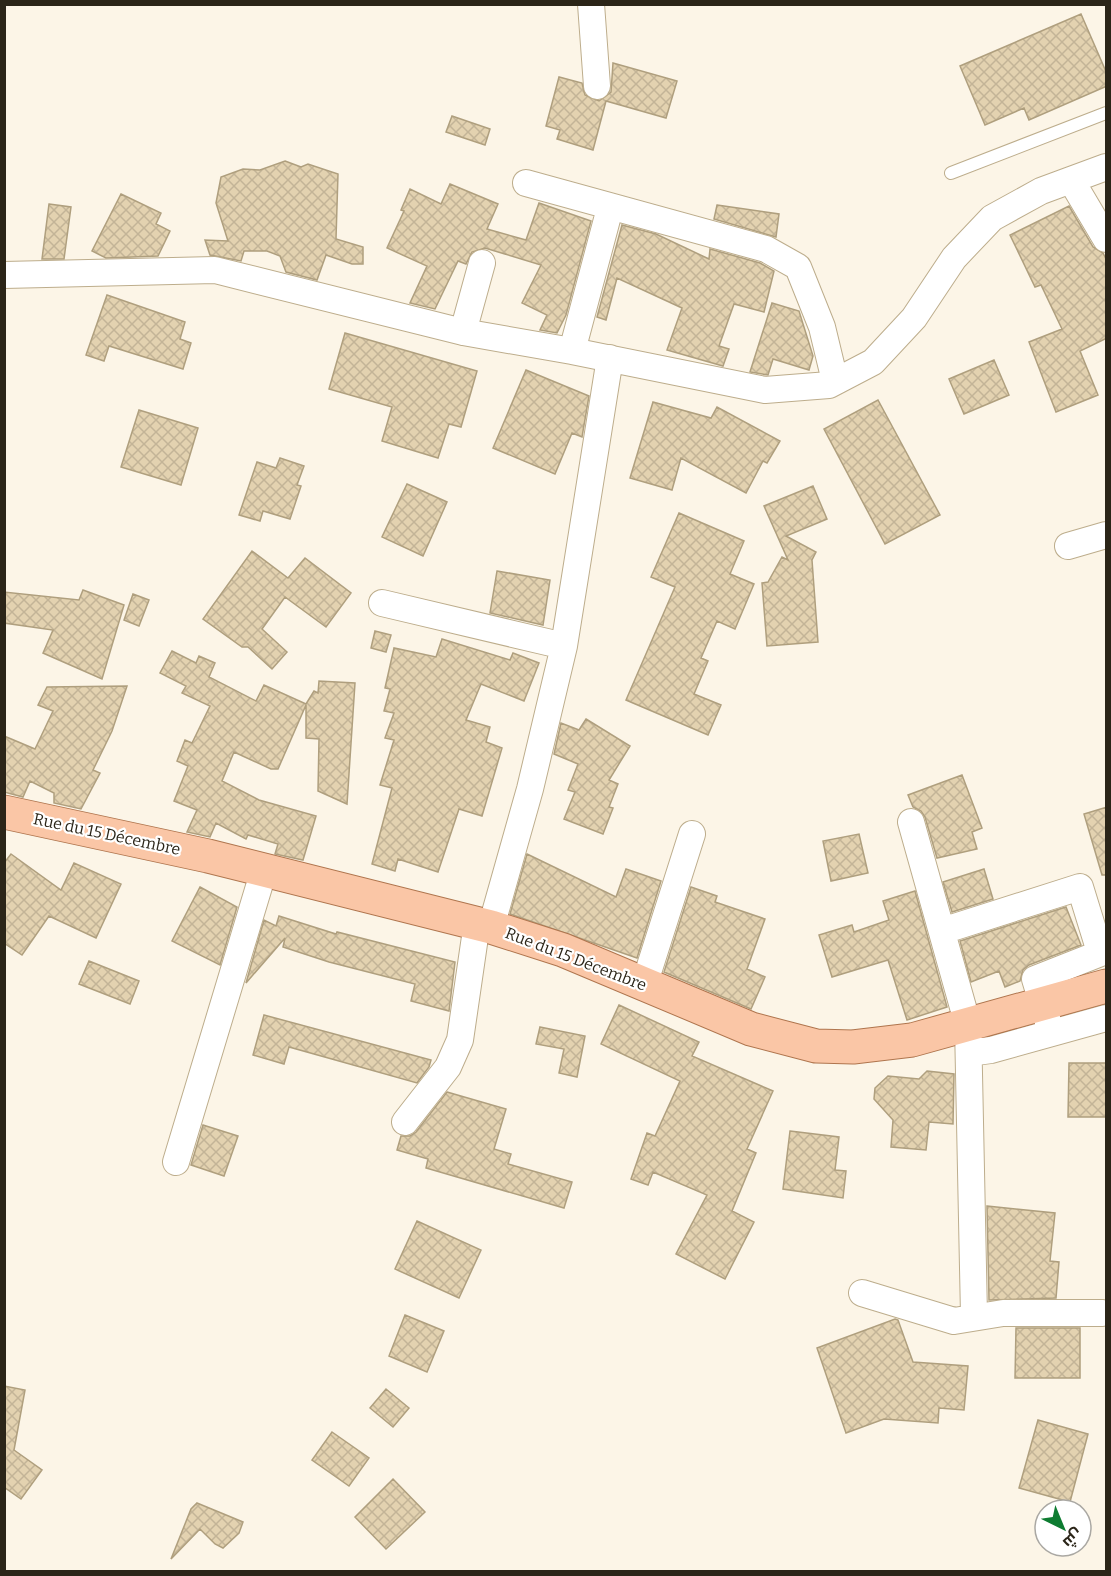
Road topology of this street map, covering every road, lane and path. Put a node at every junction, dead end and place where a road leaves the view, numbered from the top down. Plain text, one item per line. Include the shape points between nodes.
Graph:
1 (591, 4) edge
2 (597, 86) dead end
3 (1107, 113) edge
4 (1107, 167) edge
5 (951, 173) dead end
6 (1071, 180) junction
7 (526, 183) dead end
8 (610, 208) junction
9 (1107, 239) edge
10 (482, 263) dead end
11 (4, 275) edge
12 (464, 332) junction
13 (572, 351) junction
14 (610, 358) junction
15 (835, 381) junction
16 (1107, 535) edge
17 (1068, 546) dead end
18 (382, 603) dead end
19 (564, 646) junction
20 (4, 812) edge
21 (911, 822) dead end
22 (692, 834) dead end
23 (264, 870) junction
24 (484, 925) junction
25 (942, 931) junction
26 (1103, 952) edge
27 (644, 985) junction
28 (1107, 986) edge
29 (1107, 1018) edge
30 (1047, 1019) junction
31 (968, 1039) junction
32 (405, 1122) dead end
33 (176, 1162) dead end
34 (862, 1293) dead end
35 (1103, 1313) dead end
36 (974, 1316) junction

1 - 2 street
3 - 5 lane
4 - 6 street
6 - 9 street
6 - 15 street via 1041,190 992,218 954,258 914,318 873,362
7 - 8 street
8 - 13 street
8 - 15 street via 766,249 798,267 822,327
10 - 12 street
11 - 12 street via 215,270
12 - 13 street
13 - 14 street
14 - 15 street via 765,390 829,385
14 - 19 street
16 - 17 street
18 - 19 street
19 - 24 street via 531,789
20 - 23 main road, Rue du 15 Décembre
21 - 25 street
22 - 27 street
23 - 24 main road, Rue du 15 Décembre
23 - 33 street
24 - 27 main road, Rue du 15 Décembre via 563,950
24 - 32 street via 460,1040 448,1067
25 - 26 street via 1080,887
25 - 31 street
26 - 30 street via 1035,980
27 - 31 main road, Rue du 15 Décembre via 751,1029 816,1046
28 - 30 main road, Rue du 15 Décembre
29 - 30 street
30 - 31 main road, Rue du 15 Décembre
31 - 36 street
34 - 36 street via 954,1321
35 - 36 street

